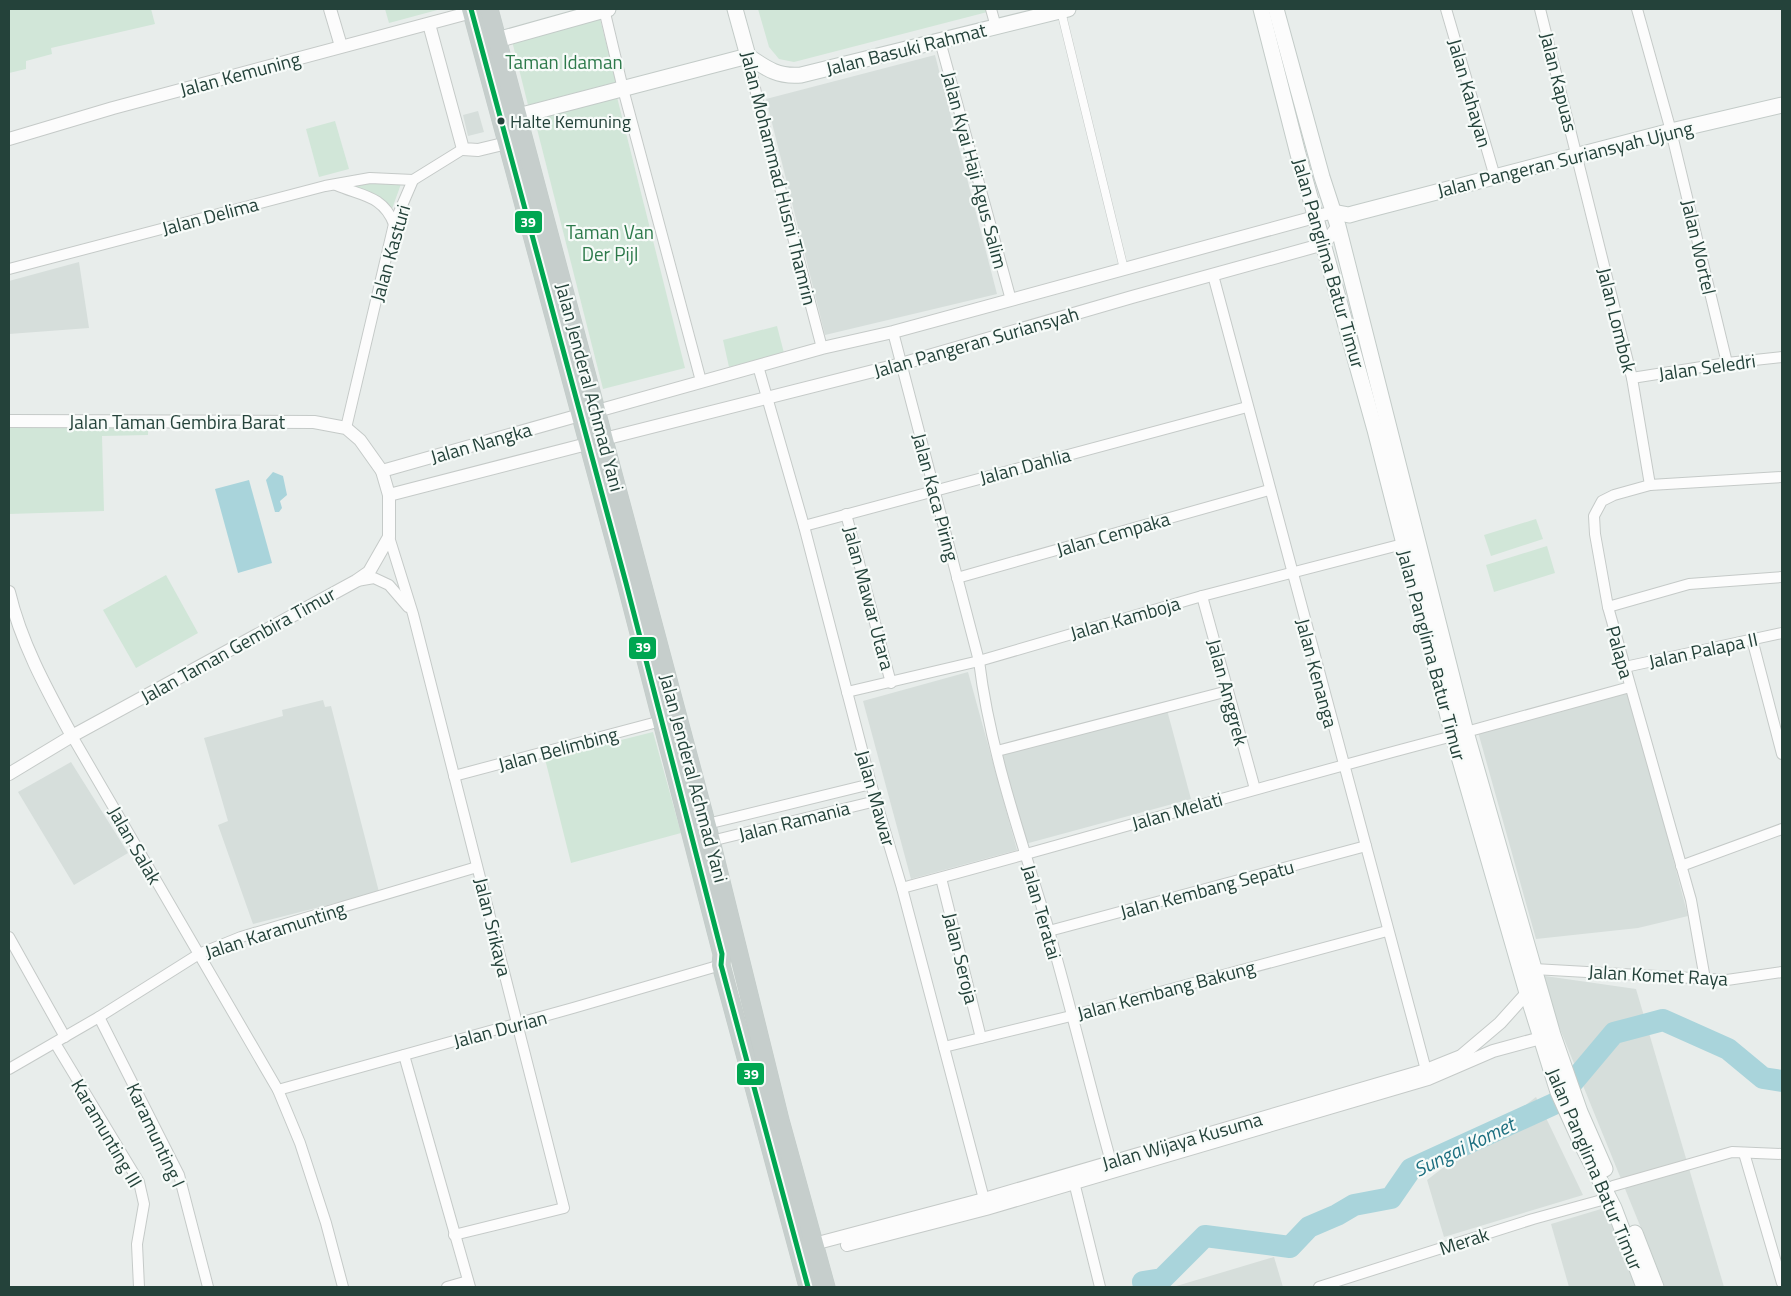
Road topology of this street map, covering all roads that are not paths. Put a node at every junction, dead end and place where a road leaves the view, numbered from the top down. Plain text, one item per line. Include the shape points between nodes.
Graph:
1 (330, 9) edge
2 (605, 9) edge
3 (735, 9) edge
4 (991, 9) edge
5 (1261, 9) edge
6 (1276, 9) edge
7 (1446, 9) edge
8 (1540, 9) edge
9 (1637, 9) edge
10 (478, 10) edge
11 (1065, 10) edge
12 (429, 24) junction
13 (996, 27) junction
14 (497, 40) junction
15 (940, 41) junction
16 (341, 46) junction
17 (748, 56) junction
18 (624, 89) junction
19 (1782, 105) edge
20 (518, 116) junction
21 (1671, 131) junction
22 (9, 138) edge
23 (507, 143) junction
24 (462, 149) junction
25 (1314, 149) junction
26 (1298, 154) junction
27 (1578, 156) junction
28 (1495, 177) junction
29 (413, 180) junction
30 (336, 185) junction
31 (1317, 216) junction
32 (1335, 219) junction
33 (394, 224) junction
34 (1324, 244) junction
35 (1124, 269) junction
36 (9, 270) edge
37 (1213, 275) junction
38 (1011, 300) junction
39 (892, 332) junction
40 (822, 348) junction
41 (1782, 357) edge
42 (1727, 363) junction
43 (901, 364) junction
44 (758, 366) junction
45 (1632, 378) junction
46 (1368, 379) junction
47 (701, 381) junction
48 (768, 398) junction
49 (1247, 407) junction
50 (597, 410) junction
51 (580, 415) junction
52 (9, 421) edge
53 (346, 428) junction
54 (1382, 429) junction
55 (596, 442) junction
56 (382, 471) junction
57 (1782, 477) edge
58 (1650, 485) junction
59 (934, 490) junction
60 (1269, 490) junction
61 (389, 495) junction
62 (846, 514) junction
63 (804, 526) junction
64 (390, 537) junction
65 (1403, 544) junction
66 (1291, 572) junction
67 (1782, 577) edge
68 (958, 578) junction
69 (356, 581) junction
70 (1420, 582) junction
71 (9, 592) edge
72 (1202, 596) junction
73 (1608, 606) junction
74 (413, 614) junction
75 (1782, 633) edge
76 (1752, 639) junction
77 (979, 661) junction
78 (1624, 667) junction
79 (892, 683) junction
80 (1630, 687) junction
81 (1228, 691) junction
82 (847, 692) junction
83 (661, 721) junction
84 (1459, 734) junction
85 (72, 736) junction
86 (997, 751) junction
87 (1782, 754) edge
88 (1341, 765) junction
89 (9, 774) edge
90 (454, 776) junction
91 (871, 784) junction
92 (1255, 789) junction
93 (876, 800) junction
94 (1782, 828) edge
95 (709, 832) junction
96 (1366, 846) junction
97 (1026, 855) junction
98 (1681, 866) junction
99 (477, 867) junction
100 (941, 878) junction
101 (902, 888) junction
102 (1048, 931) junction
103 (1387, 931) junction
104 (9, 938) edge
105 (739, 949) junction
106 (199, 954) junction
107 (722, 960) junction
108 (1534, 969) junction
109 (1782, 972) edge
110 (1705, 979) junction
111 (1527, 993) junction
112 (1071, 1016) junction
113 (99, 1017) junction
114 (517, 1024) junction
115 (65, 1036) junction
116 (981, 1038) junction
117 (1541, 1038) junction
118 (55, 1043) junction
119 (944, 1047) junction
120 (404, 1055) junction
121 (9, 1068) edge
122 (1426, 1070) junction
123 (278, 1090) junction
124 (772, 1121) junction
125 (1259, 1123) junction
126 (1744, 1153) junction
127 (1782, 1154) edge
128 (1110, 1162) junction
129 (1074, 1182) junction
130 (1611, 1192) junction
131 (984, 1199) junction
132 (901, 1227) junction
133 (454, 1234) junction
134 (816, 1248) junction
135 (1782, 1283) edge
136 (469, 1284) edge
137 (139, 1287) edge
138 (208, 1287) edge
139 (343, 1287) edge
140 (447, 1287) edge
141 (808, 1287) edge
142 (826, 1287) edge
143 (1100, 1287) edge
144 (1319, 1287) edge
145 (1644, 1287) edge
146 (1656, 1287) edge

1 - 16 street
2 - 14 main road
2 - 18 street
3 - 17 main road, Jalan Mohammad Husni Thamrin
4 - 13 street
5 - 26 main road, Jalan Panglima Batur Timur
6 - 25 main road, Jalan Panglima Batur Timur
7 - 28 street, Jalan Kahayan
8 - 27 street, Jalan Kapuas
9 - 21 street, Jalan Wortel
10 - 12 street, Jalan Kemuning
10 - 14 highway, Jalan Jenderal Achmad Yani
10 - 23 highway, Jalan Jenderal Achmad Yani
11 - 13 main road, Jalan Basuki Rahmat
11 - 35 street
12 - 16 street, Jalan Kemuning
12 - 24 street
13 - 15 main road, Jalan Basuki Rahmat
14 - 20 highway, Jalan Jenderal Achmad Yani
15 - 17 main road, Jalan Basuki Rahmat via 801,75 777,74
15 - 38 street, Jalan Kyai Haji Agus Salim
16 - 22 street, Jalan Kemuning
17 - 18 main road
17 - 40 street, Jalan Mohammad Husni Thamrin
18 - 20 main road
18 - 47 street
19 - 21 main road, Jalan Pangeran Suriansyah Ujung
20 - 50 highway, Jalan Jenderal Achmad Yani
21 - 27 main road, Jalan Pangeran Suriansyah Ujung
21 - 42 street, Jalan Wortel
23 - 24 street, Jalan Kasturi via 478,150
23 - 51 highway, Jalan Jenderal Achmad Yani
24 - 29 street, Jalan Kasturi
25 - 26 main road
25 - 32 main road, Jalan Panglima Batur Timur
26 - 31 main road, Jalan Panglima Batur Timur
27 - 28 main road, Jalan Pangeran Suriansyah Ujung
27 - 45 street, Jalan Lombok
28 - 32 main road, Jalan Pangeran Suriansyah Ujung
29 - 30 street, Jalan Delima via 370,178
29 - 33 street, Jalan Kasturi
30 - 33 street via 378,201 390,213
30 - 36 street, Jalan Delima
31 - 32 street, Jalan Pangeran Suriansyah
31 - 34 main road, Jalan Panglima Batur Timur
31 - 35 street, Jalan Pangeran Suriansyah
32 - 34 street
32 - 46 main road, Jalan Panglima Batur Timur
33 - 53 street, Jalan Kasturi
34 - 37 street, Jalan Pangeran Suriansyah
34 - 46 main road, Jalan Panglima Batur Timur
35 - 38 street, Jalan Pangeran Suriansyah
37 - 43 street, Jalan Pangeran Suriansyah
37 - 49 street, Jalan Kenanga
38 - 39 street, Jalan Pangeran Suriansyah
39 - 40 street, Jalan Pangeran Suriansyah
39 - 43 street, Jalan Kaca Piring
40 - 44 street, Jalan Pangeran Suriansyah
41 - 42 street, Jalan Seledri
42 - 45 street, Jalan Seledri
43 - 48 street, Jalan Pangeran Suriansyah
43 - 59 street, Jalan Kaca Piring
44 - 47 street, Jalan Pangeran Suriansyah
44 - 48 street, Jalan Mawar
45 - 58 street, Jalan Lombok
46 - 54 main road, Jalan Panglima Batur Timur
47 - 50 street, Jalan Pangeran Suriansyah
48 - 55 street, Jalan Pangeran Suriansyah
48 - 63 street, Jalan Mawar
49 - 59 street, Jalan Dahlia
49 - 60 street, Jalan Kenanga
50 - 55 highway, Jalan Jenderal Achmad Yani
51 - 55 highway, Jalan Jenderal Achmad Yani
51 - 56 street, Jalan Nangka
52 - 53 street, Jalan Taman Gembira Barat via 314,422
53 - 56 street via 360,440
54 - 65 main road, Jalan Panglima Batur Timur
54 - 70 main road, Jalan Panglima Batur Timur
55 - 61 street, Jalan Nangka
55 - 83 highway, Jalan Jenderal Achmad Yani
55 - 95 highway, Jalan Jenderal Achmad Yani
56 - 61 street
57 - 58 street, Palapa
58 - 73 street, Palapa via 1602,501 1594,516
59 - 62 street, Jalan Dahlia
59 - 68 street, Jalan Kaca Piring
60 - 66 street, Jalan Kenanga
60 - 68 street, Jalan Cempaka
61 - 64 street
62 - 63 street, Jalan Dahlia
62 - 79 street, Jalan Mawar Utara
63 - 82 street, Jalan Mawar
64 - 69 street, Jalan Taman Gembira Timur via 369,572
64 - 74 street, Jalan Srikaya
65 - 66 street, Jalan Kamboja
65 - 70 main road, Jalan Panglima Batur Timur
66 - 72 street, Jalan Kamboja
66 - 88 street, Jalan Kenanga
67 - 73 street via 1689,584
68 - 77 street, Jalan Kaca Piring
69 - 74 street via 374,578 389,585
69 - 85 street, Jalan Taman Gembira Timur
70 - 84 main road, Jalan Panglima Batur Timur
71 - 85 street via 37,672
72 - 77 street, Jalan Kamboja
72 - 81 street, Jalan Anggrek
73 - 78 street, Palapa
74 - 90 street, Jalan Srikaya
75 - 76 street, Jalan Palapa II
76 - 78 street, Jalan Palapa II
76 - 87 street
77 - 79 street, Jalan Kamboja
77 - 86 street, Jalan Teratai
78 - 80 street, Palapa
79 - 82 street, Jalan Kamboja
80 - 84 street, Jalan Melati
80 - 98 street, Palapa
81 - 86 street
81 - 92 street, Jalan Anggrek
82 - 91 street, Jalan Mawar
83 - 90 street, Jalan Belimbing
83 - 107 highway, Jalan Jenderal Achmad Yani
84 - 88 street, Jalan Melati
84 - 108 main road, Jalan Panglima Batur Timur
84 - 111 main road, Jalan Panglima Batur Timur
85 - 89 street, Jalan Taman Gembira Timur
85 - 106 street, Jalan Salak
86 - 97 street, Jalan Teratai
88 - 92 street, Jalan Melati
88 - 96 street, Jalan Kenanga
90 - 99 street, Jalan Srikaya
91 - 93 street, Jalan Mawar
91 - 95 street, Jalan Ramania
92 - 97 street, Jalan Melati
93 - 95 street, Jalan Ramania
93 - 101 street, Jalan Mawar
94 - 98 street
95 - 105 highway, Jalan Jenderal Achmad Yani
96 - 102 street, Jalan Kembang Sepatu
96 - 103 street, Jalan Kenanga
97 - 100 street, Jalan Melati
97 - 102 street, Jalan Teratai
98 - 110 street, Palapa via 1691,900
99 - 106 street, Jalan Karamunting via 241,937
99 - 114 street, Jalan Srikaya
100 - 101 street, Jalan Melati
100 - 116 street, Jalan Seroja
101 - 119 street, Jalan Mawar
102 - 112 street, Jalan Teratai
103 - 112 street, Jalan Kembang Bakung
103 - 122 street, Jalan Kenanga
104 - 115 street
105 - 107 highway
105 - 124 highway, Jalan Jenderal Achmad Yani
106 - 113 street, Jalan Karamunting
106 - 123 street, Jalan Salak
107 - 114 street, Jalan Durian
107 - 124 highway, Jalan Jenderal Achmad Yani
108 - 110 street, Jalan Komet Raya
108 - 130 main road, Jalan Panglima Batur Timur via 1573,1096
109 - 110 street, Jalan Komet Raya via 1727,980
111 - 117 main road, Jalan Panglima Batur Timur
111 - 122 street, Jalan Wijaya Kusuma via 1493,1029 1461,1056
112 - 116 street, Jalan Kembang Bakung
112 - 128 street, Jalan Teratai
113 - 115 street, Jalan Karamunting
113 - 138 street, Karamunting I via 179,1175
114 - 120 street, Jalan Durian
114 - 133 street, Jalan Srikaya via 564,1208
115 - 118 street, Jalan Karamunting
116 - 119 street, Jalan Kembang Bakung
117 - 125 street, Jalan Wijaya Kusuma via 1493,1051 1428,1079
117 - 130 main road, Jalan Panglima Batur Timur via 1558,1092 1582,1145
118 - 121 street, Jalan Karamunting
118 - 137 street, Karamunting III via 139,1182 144,1204 137,1244
119 - 131 street, Jalan Mawar
120 - 123 street, Jalan Durian
120 - 133 street
122 - 125 street, Jalan Wijaya Kusuma
123 - 139 street, Jalan Salak via 300,1143
124 - 134 highway, Jalan Jenderal Achmad Yani
124 - 141 highway, Jalan Jenderal Achmad Yani
125 - 128 street, Jalan Wijaya Kusuma
125 - 129 street, Jalan Wijaya Kusuma
126 - 127 street, Merak
126 - 130 street, Merak via 1732,1152
126 - 135 street
128 - 131 street, Jalan Wijaya Kusuma
129 - 132 street, Jalan Wijaya Kusuma via 986,1209
129 - 143 street
130 - 144 street, Merak
130 - 145 main road, Jalan Panglima Batur Timur
130 - 146 main road, Jalan Panglima Batur Timur via 1630,1220
131 - 132 street, Jalan Wijaya Kusuma
132 - 134 street, Jalan Wijaya Kusuma
133 - 136 street
134 - 142 highway, Jalan Jenderal Achmad Yani
136 - 140 street

